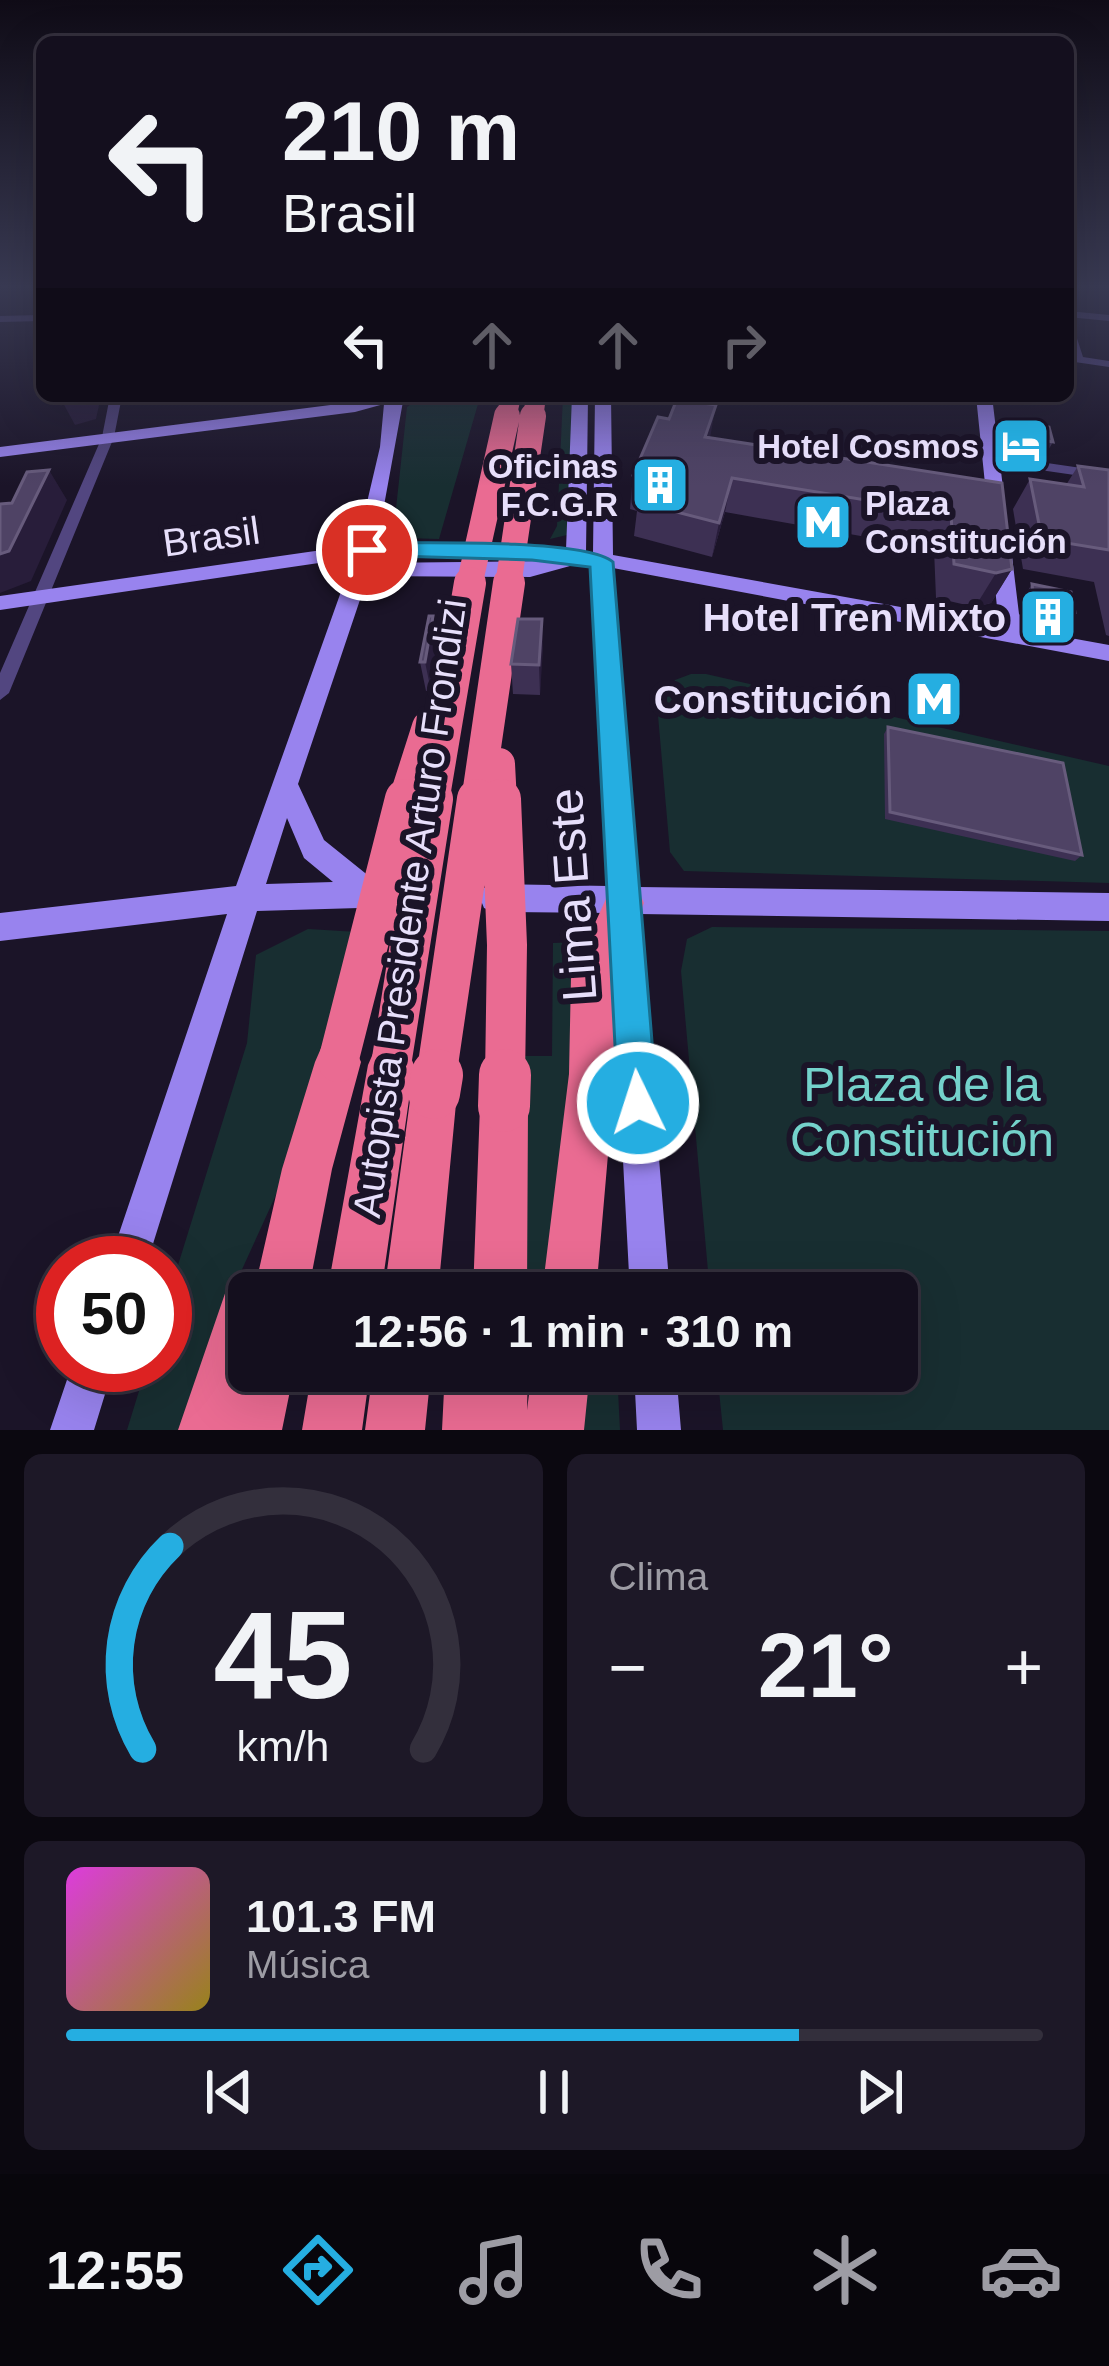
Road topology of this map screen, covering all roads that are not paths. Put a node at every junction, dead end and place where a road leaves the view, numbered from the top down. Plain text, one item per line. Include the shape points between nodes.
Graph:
1 (1074, 359) edge
2 (1109, 364) edge
3 (115, 402) edge
4 (373, 402) edge
5 (393, 402) edge
6 (510, 402) edge
7 (535, 402) edge
8 (580, 402) edge
9 (602, 402) edge
10 (985, 402) edge
11 (109, 432) junction
12 (0, 442) edge
13 (0, 452) edge
14 (991, 459) junction
15 (1109, 476) edge
16 (364, 560) junction
17 (589, 561) junction
18 (41, 597) junction
19 (0, 603) edge
20 (460, 628) junction
21 (1037, 640) junction
22 (1109, 653) edge
23 (496, 690) junction
24 (0, 693) edge
25 (285, 785) junction
26 (369, 894) junction
27 (250, 898) junction
28 (624, 903) junction
29 (1109, 907) edge
30 (0, 927) edge
31 (494, 1108) junction
32 (307, 1169) junction
33 (137, 1236) edge
34 (260, 1272) edge
35 (285, 1272) edge
36 (357, 1272) edge
37 (413, 1272) edge
38 (479, 1272) edge
39 (499, 1272) edge
40 (571, 1272) edge
41 (649, 1272) edge
42 (228, 1366) edge
43 (85, 1392) edge
44 (260, 1392) edge
45 (338, 1392) edge
46 (400, 1392) edge
47 (473, 1392) edge
48 (498, 1392) edge
49 (559, 1392) edge
50 (656, 1392) edge
51 (72, 1430) edge
52 (208, 1430) edge
53 (252, 1430) edge
54 (332, 1430) edge
55 (395, 1430) edge
56 (472, 1430) edge
57 (497, 1430) edge
58 (554, 1430) edge
59 (659, 1430) edge

1 - 2 street
3 - 11 street
4 - 11 main road
5 - 16 main road
6 - 20 highway, Autopista Presidente Arturo Frondizi, bridge
7 - 23 highway, Autopista Presidente Arturo Frondizi, bridge
8 - 17 main road
9 - 17 main road
10 - 14 main road
11 - 12 main road
11 - 13 main road
11 - 18 street
14 - 15 street
14 - 21 main road via 1009,617
16 - 17 main road, Brasil via 530,570
16 - 18 main road, Brasil
16 - 25 main road
17 - 21 main road, Brasil
17 - 28 main road, Lima Este
18 - 19 main road, Brasil
18 - 24 street
20 - 32 highway, bridge via 398,820
20 - 36 highway, Autopista Presidente Arturo Frondizi, bridge
21 - 22 main road, Brasil
23 - 31 highway, bridge via 502,838
23 - 37 highway, Autopista Presidente Arturo Frondizi, bridge
25 - 26 main road via 314,849
25 - 27 main road
26 - 27 main road
26 - 28 main road
27 - 30 main road
27 - 33 main road
28 - 29 main road
28 - 40 highway via 592,976 592,1074
28 - 41 main road, Lima Este
31 - 38 highway
31 - 39 highway
32 - 34 highway
32 - 35 highway
42 - 52 highway
43 - 51 main road
44 - 53 highway
45 - 54 highway
46 - 55 highway
47 - 56 highway
48 - 57 highway
49 - 58 highway
50 - 59 main road

